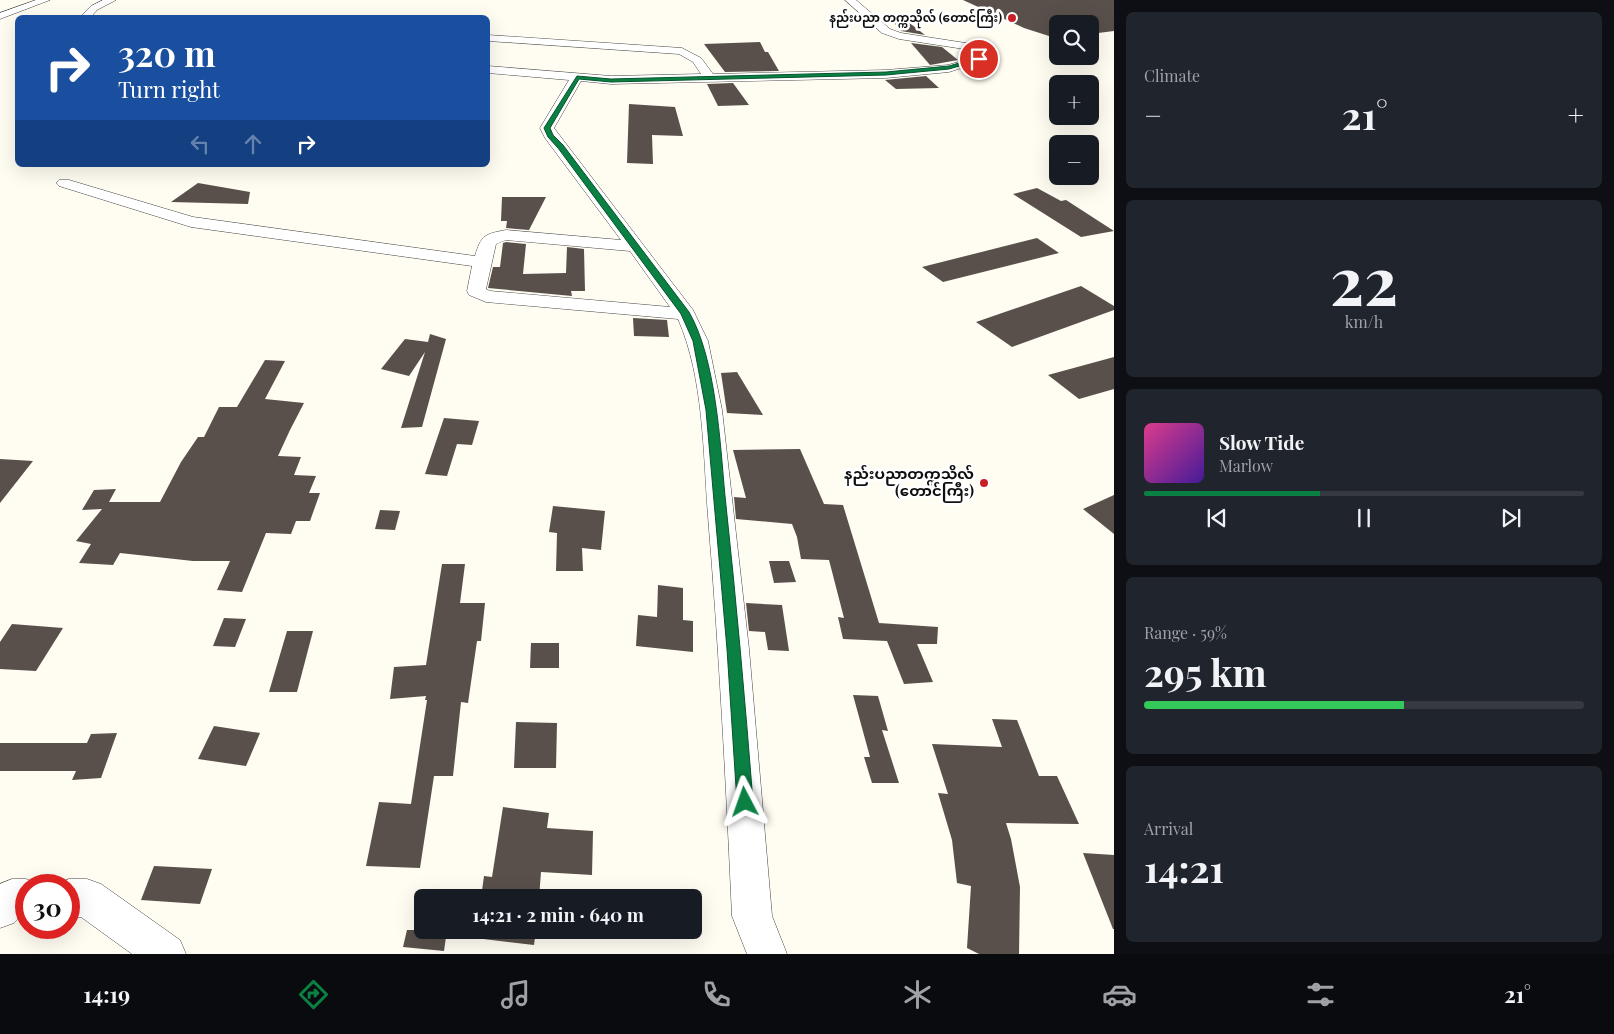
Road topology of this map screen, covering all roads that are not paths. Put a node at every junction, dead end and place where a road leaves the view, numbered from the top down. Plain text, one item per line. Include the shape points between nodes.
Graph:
1 (45, 0) edge
2 (111, 0) edge
3 (850, 0) edge
4 (87, 15) edge
5 (3, 20) edge
6 (490, 38) edge
7 (490, 69) edge
8 (577, 77) junction
9 (710, 78) junction
10 (64, 184) dead end
11 (635, 246) junction
12 (482, 262) junction
13 (686, 314) junction
14 (15, 898) edge
15 (80, 898) edge
16 (0, 909) edge
17 (166, 954) edge
18 (767, 954) edge

1 - 5 street
2 - 4 street
3 - 9 street via 886,31 899,36 968,46 979,59 949,68 886,74
6 - 9 street via 682,51 697,60
7 - 8 street
8 - 9 street via 611,80
8 - 11 street via 547,128
10 - 12 street via 191,222
11 - 12 street via 506,235 488,241
11 - 13 street
12 - 13 street via 476,291 486,296
13 - 18 street via 698,341 711,410 734,649 752,916
14 - 16 street
15 - 17 street via 87,898

